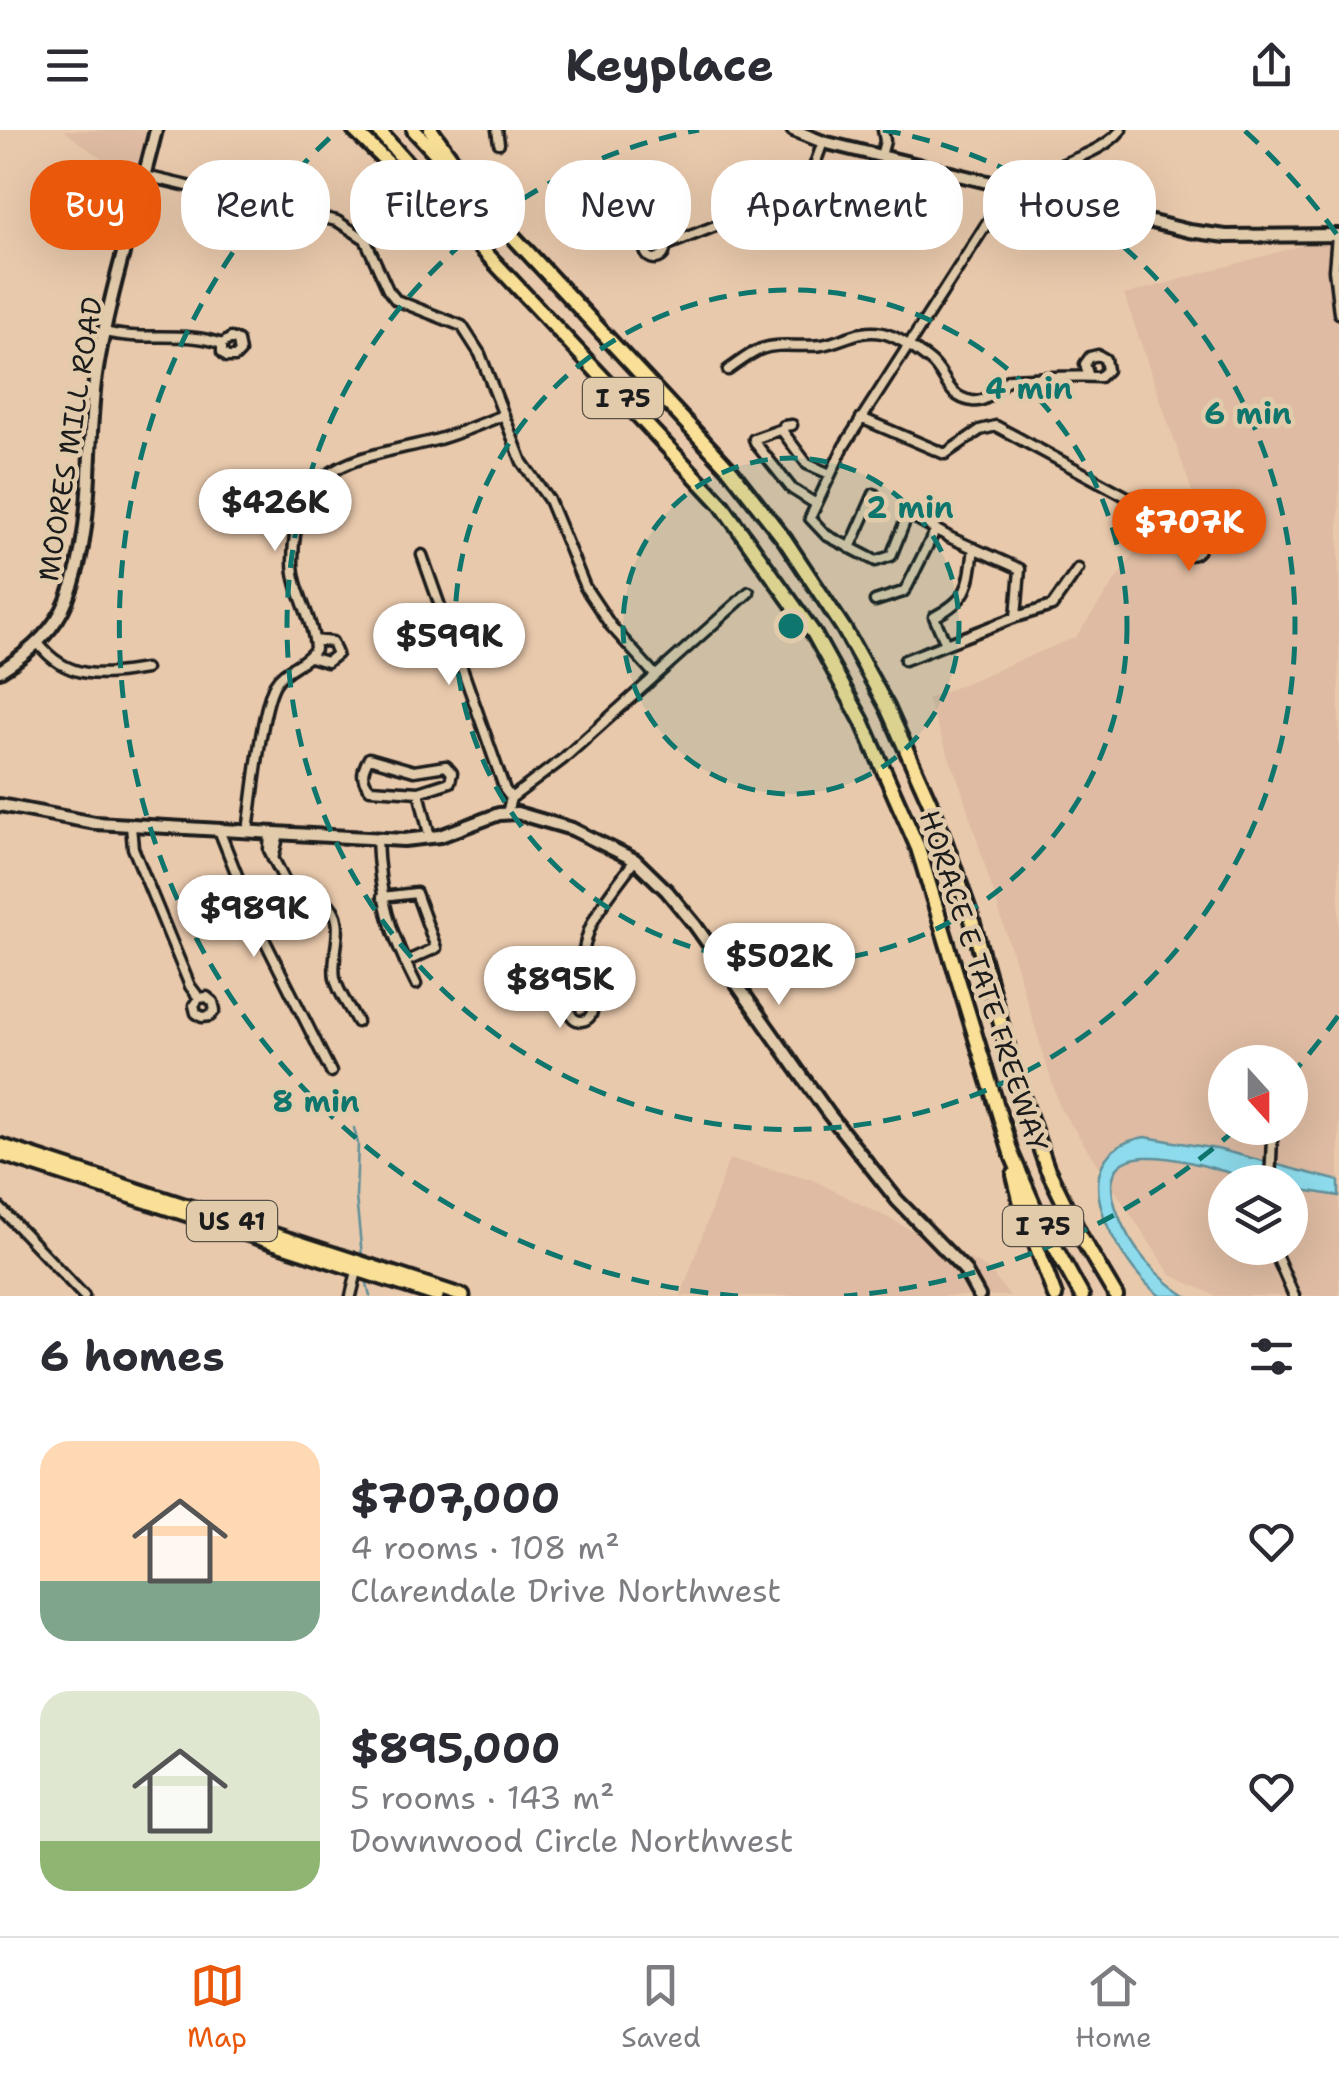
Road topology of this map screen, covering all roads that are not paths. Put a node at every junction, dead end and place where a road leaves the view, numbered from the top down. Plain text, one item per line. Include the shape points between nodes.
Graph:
1 (156, 130) edge
2 (354, 130) edge
3 (378, 130) edge
4 (414, 130) edge
5 (431, 130) edge
6 (497, 130) edge
7 (792, 130) edge
8 (883, 130) edge
9 (1121, 130) edge
10 (823, 142) junction
11 (499, 143) dead end
12 (881, 156) junction
13 (149, 160) edge
14 (386, 160) edge
15 (404, 160) edge
16 (442, 160) edge
17 (452, 160) edge
18 (1075, 160) edge
19 (161, 180) edge
20 (983, 180) edge
21 (1156, 222) edge
22 (983, 229) edge
23 (1338, 235) edge
24 (691, 236) edge
25 (525, 249) edge
26 (126, 250) edge
27 (483, 250) edge
28 (1339, 314) edge
29 (105, 332) junction
30 (222, 344) dead end
31 (908, 347) junction
32 (728, 370) dead end
33 (1088, 374) dead end
34 (504, 415) junction
35 (861, 418) junction
36 (830, 474) junction
37 (874, 494) dead end
38 (816, 504) junction
39 (936, 529) junction
40 (1187, 535) dead end
41 (850, 548) junction
42 (974, 548) junction
43 (422, 555) dead end
44 (1078, 570) dead end
45 (749, 592) dead end
46 (875, 601) dead end
47 (1016, 617) junction
48 (314, 640) junction
49 (38, 642) junction
50 (946, 644) junction
51 (310, 657) junction
52 (906, 660) dead end
53 (145, 669) dead end
54 (0, 671) edge
55 (655, 675) junction
56 (420, 792) junction
57 (511, 798) junction
58 (0, 806) edge
59 (507, 813) junction
60 (131, 826) junction
61 (219, 830) junction
62 (248, 831) junction
63 (274, 832) junction
64 (430, 838) junction
65 (378, 839) junction
66 (635, 860) junction
67 (382, 896) junction
68 (404, 962) junction
69 (416, 984) dead end
70 (199, 998) dead end
71 (582, 1000) dead end
72 (357, 1022) dead end
73 (331, 1072) dead end
74 (0, 1145) edge
75 (1011, 1153) junction
76 (0, 1154) edge
77 (0, 1208) edge
78 (1280, 1265) edge
79 (359, 1266) junction
80 (84, 1296) edge
81 (351, 1296) edge
82 (437, 1296) edge
83 (464, 1296) edge
84 (979, 1296) edge
85 (1055, 1296) edge
86 (1082, 1296) edge
87 (1116, 1296) edge
88 (1294, 1296) edge

1 - 13 main road, MOORES MILL ROAD
2 - 14 highway
3 - 15 highway, HORACE E TATE FREEWAY / I 75
4 - 16 highway, HORACE E TATE FREEWAY / I 75
5 - 17 highway
6 - 11 street
7 - 10 main road
8 - 12 street
9 - 18 street
10 - 12 main road
10 - 24 street via 811,174 791,196
12 - 20 main road
19 - 34 street via 354,230 400,304 452,320 470,333
21 - 23 main road via 1210,235
22 - 31 street
23 - 28 street
25 - 87 highway, HORACE E TATE FREEWAY / I 75 via 731,472 802,564 859,655 907,747 952,857 1047,1168
26 - 29 main road, MOORES MILL ROAD
27 - 75 highway, HORACE E TATE FREEWAY / I 75 via 720,504 829,660 918,848
29 - 30 street
29 - 49 main road, MOORES MILL ROAD via 78,559 64,608
31 - 32 street via 887,334 865,332 820,345 766,347
31 - 33 street via 969,401 982,401 1010,379
31 - 35 street
34 - 48 street via 350,460 317,484 302,511 293,558
34 - 55 street via 591,599
35 - 36 street
35 - 40 street via 946,454 996,426
36 - 38 street
36 - 38 street via 807,464 787,427 754,439 792,490
37 - 41 street
38 - 41 street via 810,518
39 - 41 street via 908,514 891,556 876,561
39 - 42 street
39 - 46 street via 907,587
42 - 47 street via 1020,569
42 - 50 street via 963,597 934,617
43 - 57 street
44 - 47 street via 1052,606
45 - 55 street
47 - 50 street
48 - 51 street
48 - 51 street via 332,642 338,654 328,662
49 - 53 street via 77,673
49 - 54 main road, MOORES MILL ROAD
50 - 52 street
51 - 62 street via 286,670 271,692
55 - 57 street
56 - 56 street via 370,789 362,771 369,758 414,771 446,766 452,772 450,782
56 - 64 street
57 - 59 street
58 - 60 main road
59 - 64 main road
59 - 66 main road via 572,829
60 - 61 main road
60 - 70 street via 133,848
61 - 62 main road
61 - 73 street via 256,923
62 - 63 main road
63 - 65 main road
63 - 72 street via 274,858 293,897 332,908 338,924 335,982
64 - 65 main road
65 - 67 street
66 - 71 street via 586,933
66 - 84 main road via 695,925 828,1113 896,1200 970,1277
67 - 68 street
67 - 68 street via 416,893 436,948
68 - 69 street
74 - 79 main road, US 41
75 - 85 highway via 1022,1207
75 - 86 highway, HORACE E TATE FREEWAY / I 75
76 - 79 main road, US 41
77 - 80 street
78 - 88 street
79 - 81 street
79 - 82 main road, US 41
79 - 83 main road, US 41

